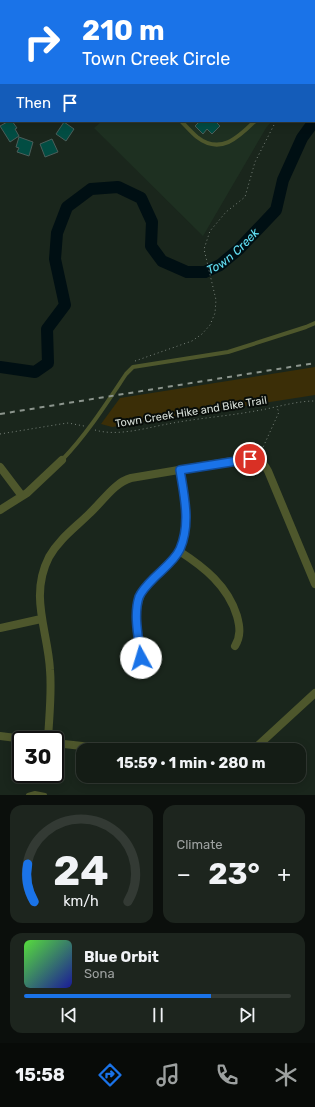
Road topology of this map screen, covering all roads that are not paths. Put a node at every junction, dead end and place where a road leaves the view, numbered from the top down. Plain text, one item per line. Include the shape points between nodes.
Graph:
1 (182, 122) edge
2 (254, 122) edge
3 (315, 323) edge
4 (62, 460) joint
5 (0, 467) edge
6 (180, 470) junction
7 (22, 496) junction
8 (0, 510) edge
9 (179, 551) junction
10 (315, 584) edge
11 (42, 619) junction
12 (0, 628) edge
13 (235, 646) dead end
14 (141, 658) dead end
15 (315, 693) edge
16 (48, 731) edge
17 (0, 736) edge
18 (12, 738) edge
19 (261, 743) edge
20 (64, 744) edge
21 (76, 745) edge
22 (28, 795) edge
23 (45, 795) edge

1 - 2 lane via 208,144 225,144 234,140
3 - 4 lane via 228,352 133,367 77,445
4 - 7 street
5 - 7 street
6 - 9 street via 186,519
6 - 10 street via 244,459 262,463 268,471
6 - 11 street via 131,478 122,482 64,537 50,556 42,576
7 - 8 street
9 - 13 street via 207,572 227,594 240,630
9 - 14 street via 144,589 140,597 137,623
11 - 12 street
11 - 16 street via 50,670
15 - 19 street
17 - 18 street
20 - 21 street
22 - 23 lane via 35,792

